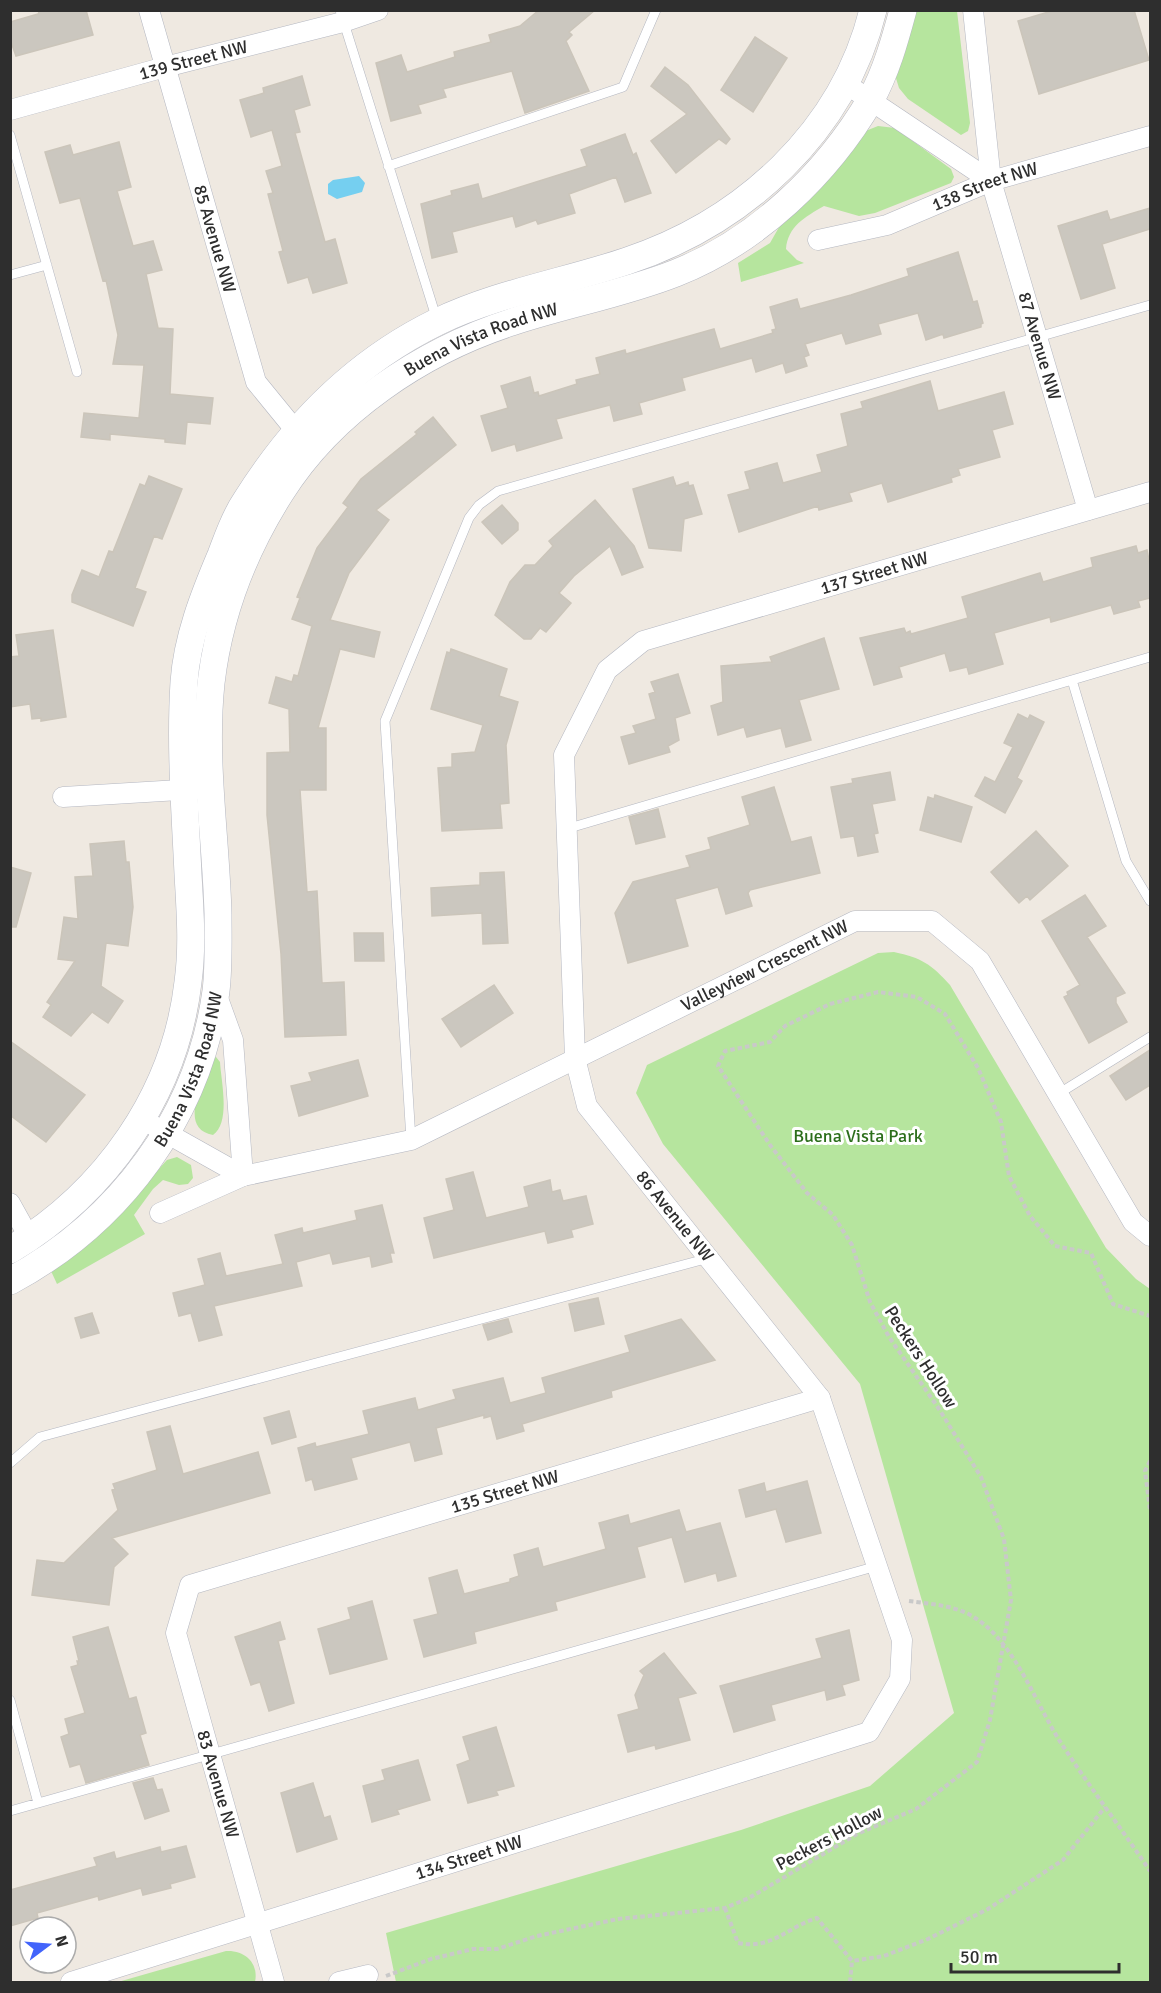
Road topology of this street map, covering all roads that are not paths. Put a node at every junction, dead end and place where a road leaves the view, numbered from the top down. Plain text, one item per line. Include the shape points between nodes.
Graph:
1 (148, 10) edge
2 (378, 10) edge
3 (656, 10) edge
4 (873, 10) edge
5 (903, 10) edge
6 (973, 10) edge
7 (341, 16) edge
8 (165, 66) junction
9 (846, 84) junction
10 (870, 99) junction
11 (10, 110) edge
12 (10, 135) edge
13 (1150, 136) edge
14 (388, 166) junction
15 (991, 181) junction
16 (818, 240) dead end
17 (47, 265) junction
18 (10, 274) edge
19 (1150, 305) edge
20 (438, 322) junction
21 (1037, 337) junction
22 (77, 372) dead end
23 (294, 431) junction
24 (313, 450) junction
25 (1150, 492) edge
26 (1088, 510) junction
27 (1150, 657) edge
28 (607, 670) joint
29 (1072, 680) junction
30 (211, 788) junction
31 (184, 789) junction
32 (63, 797) dead end
33 (566, 829) junction
34 (1150, 901) edge
35 (216, 991) junction
36 (1150, 1037) edge
37 (575, 1058) junction
38 (1058, 1094) junction
39 (142, 1119) junction
40 (166, 1134) junction
41 (411, 1140) junction
42 (243, 1176) junction
43 (10, 1203) edge
44 (160, 1213) dead end
45 (1150, 1236) edge
46 (20, 1244) edge
47 (709, 1258) junction
48 (10, 1281) edge
49 (820, 1398) junction
50 (10, 1463) edge
51 (879, 1566) junction
52 (190, 1585) joint
53 (10, 1700) edge
54 (868, 1732) joint
55 (210, 1756) junction
56 (38, 1803) junction
57 (10, 1811) edge
58 (257, 1924) junction
59 (368, 1975) road end
60 (71, 1983) edge
61 (274, 1983) edge
62 (339, 1983) edge

1 - 8 street, 85 Avenue NW
2 - 7 street, 139 Street NW
3 - 14 lane via 623,87
4 - 9 street, Buena Vista Road NW
5 - 10 street, Buena Vista Road NW
6 - 15 street, 87 Avenue NW
7 - 8 street, 139 Street NW
7 - 14 lane
8 - 11 street, 139 Street NW
8 - 23 street, 85 Avenue NW via 256,382
9 - 10 street
9 - 20 street, Buena Vista Road NW via 802,147 752,197 711,224 676,243 628,261 476,306
10 - 15 street
10 - 24 street, Buena Vista Road NW via 810,180 767,219 727,247 680,272 515,320 457,343 377,392
12 - 17 lane
13 - 15 street, 138 Street NW
14 - 20 lane
15 - 16 street, 138 Street NW via 887,225
15 - 21 street, 87 Avenue NW
17 - 18 lane
17 - 22 lane
19 - 21 lane
20 - 23 street, Buena Vista Road NW via 362,368
21 - 26 street, 87 Avenue NW
21 - 41 lane via 498,491 479,505 469,518 384,721
23 - 24 street, 85 Avenue NW
23 - 31 street, Buena Vista Road NW via 242,506 199,606 184,679
24 - 30 street, Buena Vista Road NW via 283,488 258,532 224,617 211,686
25 - 26 street, 137 Street NW
26 - 28 street, 137 Street NW via 643,641
27 - 29 lane
28 - 33 street, 86 Avenue NW via 564,755
29 - 33 lane
29 - 34 lane via 1126,861
30 - 31 street
30 - 35 street, Buena Vista Road NW via 218,913
31 - 32 street
31 - 39 street, Buena Vista Road NW via 191,928 189,980 168,1066
33 - 37 street, 86 Avenue NW
35 - 40 street, Buena Vista Road NW via 194,1075
35 - 42 street via 233,1040
36 - 38 lane
37 - 38 street, Valleyview Crescent NW via 855,921 932,921 981,961
37 - 41 street, Valleyview Crescent NW
37 - 47 street, 86 Avenue NW via 587,1106
38 - 45 street, Valleyview Crescent NW via 1133,1222
39 - 40 street
39 - 46 street, Buena Vista Road NW via 96,1181 64,1212
40 - 42 street
40 - 48 street, Buena Vista Road NW via 131,1184 89,1228
41 - 42 street, Valleyview Crescent NW
42 - 44 street, Valleyview Crescent NW
43 - 46 street
47 - 49 street, 86 Avenue NW
47 - 50 lane via 40,1437
49 - 51 street, 86 Avenue NW
49 - 52 street, 135 Street NW
51 - 54 street, 86 Avenue NW via 902,1640 900,1679
51 - 55 lane
52 - 55 street, 83 Avenue NW via 176,1633
53 - 56 lane
54 - 58 street, 134 Street NW
55 - 56 lane
55 - 58 street, 83 Avenue NW
56 - 57 lane
58 - 60 street, 134 Street NW
58 - 61 street, 83 Avenue NW
59 - 62 street

